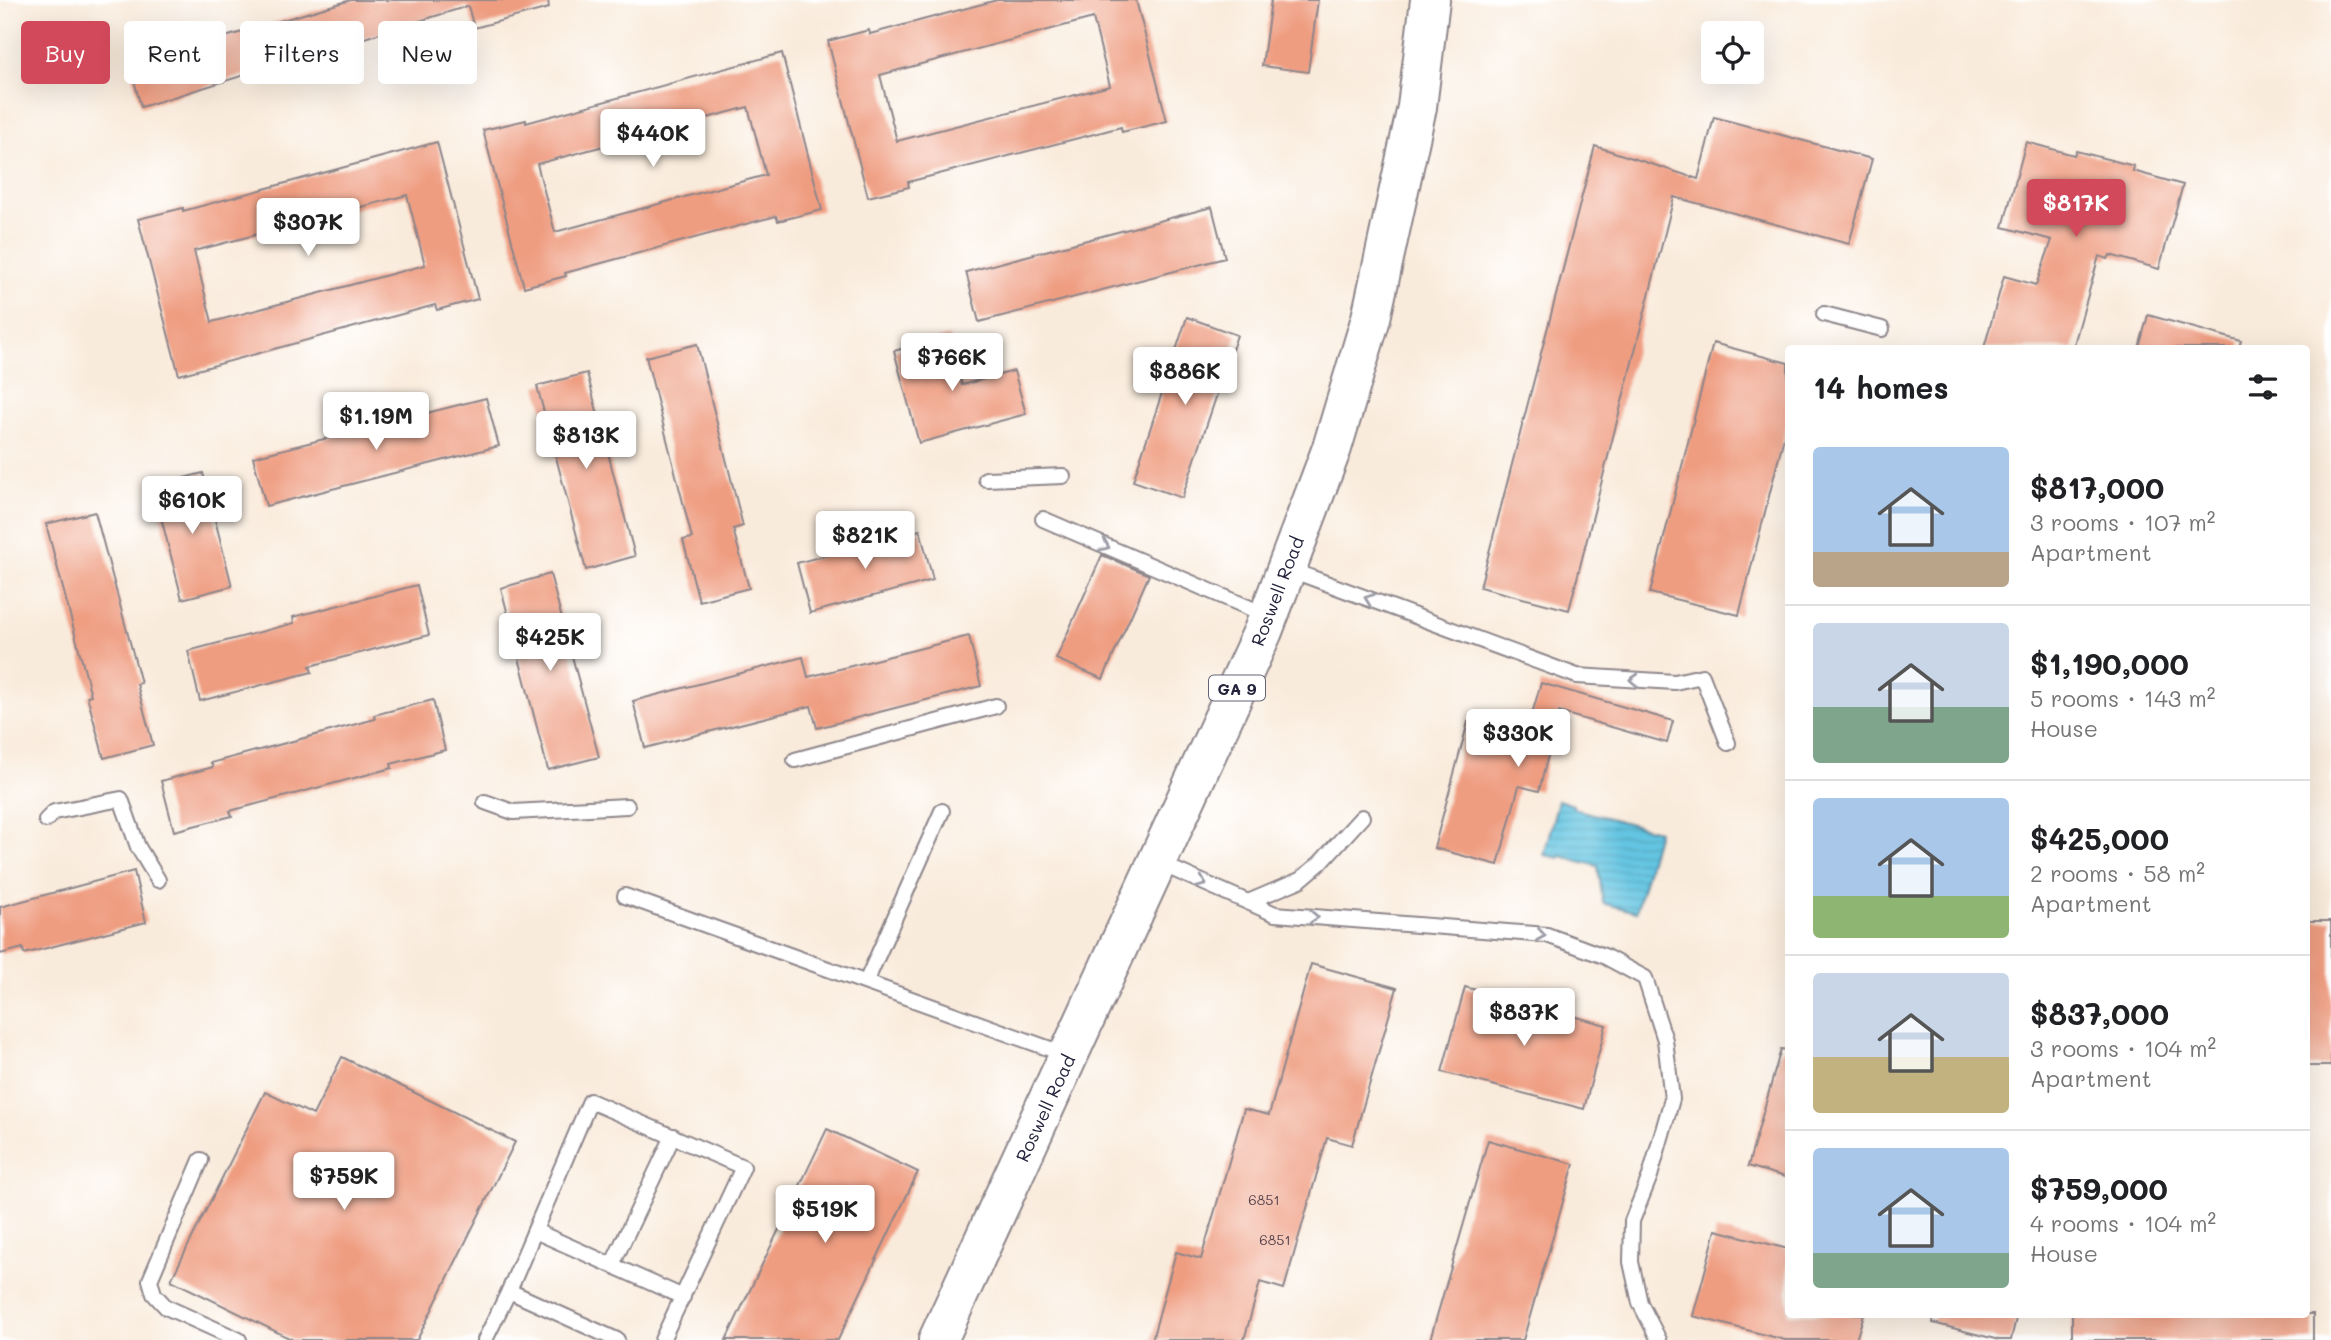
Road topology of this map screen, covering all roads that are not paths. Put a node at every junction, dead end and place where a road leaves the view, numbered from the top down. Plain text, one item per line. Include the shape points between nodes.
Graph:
1 (1430, 0) edge
2 (1824, 314) dead end
3 (1882, 329) dead end
4 (1063, 476) dead end
5 (986, 479) dead end
6 (1042, 519) dead end
7 (1286, 569) junction
8 (1268, 616) junction
9 (996, 706) dead end
10 (1728, 743) dead end
11 (795, 760) dead end
12 (485, 802) dead end
13 (628, 806) dead end
14 (942, 811) dead end
15 (1362, 817) dead end
16 (46, 820) dead end
17 (1157, 863) junction
18 (158, 880) dead end
19 (625, 896) dead end
20 (1248, 902) junction
21 (866, 982) junction
22 (1069, 1055) junction
23 (673, 1136) junction
24 (201, 1160) dead end
25 (535, 1231) junction
26 (612, 1265) junction
27 (509, 1292) junction
28 (683, 1297) junction
29 (239, 1340) edge
30 (485, 1340) edge
31 (617, 1340) edge
32 (662, 1340) edge
33 (938, 1340) edge
34 (1659, 1340) edge

1 - 7 main road, Roswell Road / GA 9 via 1417,107 1371,317 1332,448
2 - 3 lane
4 - 5 lane
6 -> 8 lane
7 - 8 main road, Roswell Road / GA 9
10 -> 7 lane via 1702,676 1675,682 1577,676
8 - 17 main road, Roswell Road / GA 9
9 - 11 lane
12 - 13 lane via 513,812
14 - 21 lane
15 - 20 lane via 1300,880
16 - 18 lane via 54,813 121,799 138,847
17 -> 20 lane
17 - 22 main road, Roswell Road / GA 9
19 - 21 lane
20 -> 34 lane via 1275,914 1547,935 1604,956 1645,978 1665,1040 1672,1099 1632,1221 1631,1262 1640,1303
21 - 22 lane
22 - 33 main road, Roswell Road / GA 9
23 - 25 lane via 590,1101
23 - 26 lane
23 - 28 lane via 743,1167
24 - 29 lane via 150,1280 154,1294 166,1307
25 - 26 lane
25 - 27 lane
26 - 28 lane
27 - 30 lane
27 - 31 lane
28 - 32 lane

